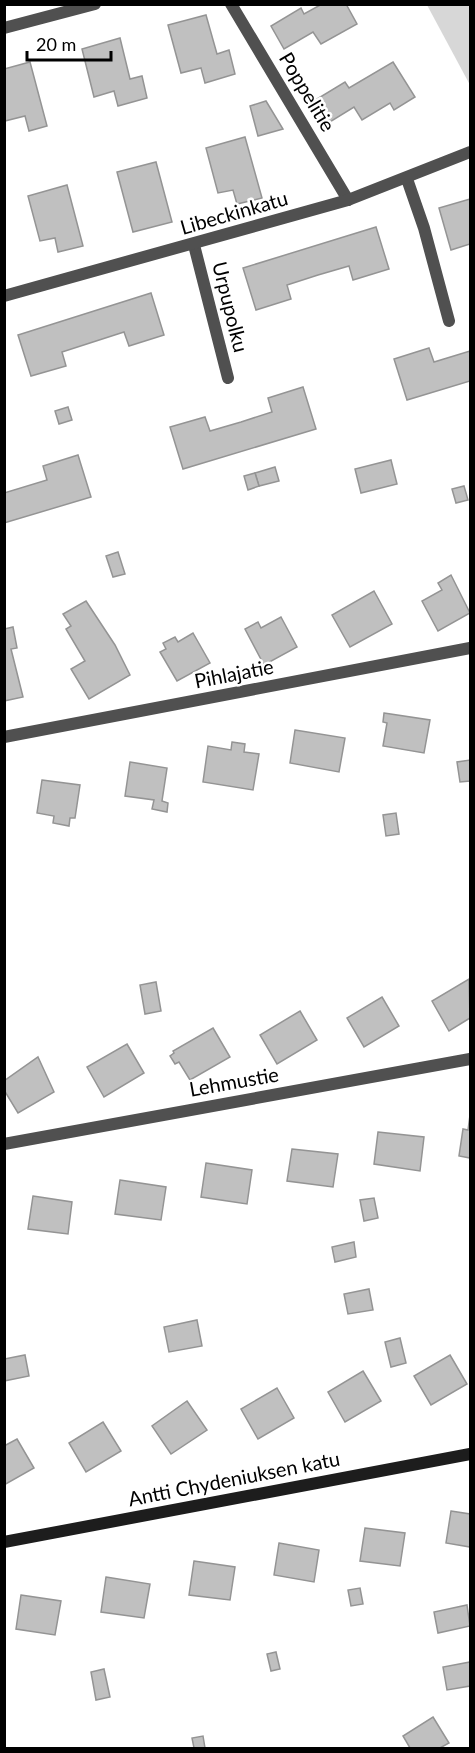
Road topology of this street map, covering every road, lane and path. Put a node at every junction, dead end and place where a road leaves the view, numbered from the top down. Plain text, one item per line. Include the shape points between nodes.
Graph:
1 (94, 4) edge
2 (231, 4) edge
3 (4, 28) edge
4 (471, 152) edge
5 (406, 179) junction
6 (348, 200) junction
7 (194, 245) junction
8 (4, 296) edge
9 (449, 321) dead end
10 (228, 378) dead end
11 (471, 648) edge
12 (4, 737) edge
13 (471, 1059) edge
14 (4, 1144) edge
15 (471, 1454) edge
16 (4, 1542) edge

1 - 3 street
2 - 6 street, Poppelitie
4 - 5 street, Libeckinkatu
5 - 6 street, Libeckinkatu
5 - 9 street via 424,228
6 - 7 street, Libeckinkatu
7 - 8 street, Libeckinkatu
7 - 10 street, Urpupolku
11 - 12 street, Pihlajatie
13 - 14 street, Lehmustie
15 - 16 main road, Antti Chydeniuksen katu

